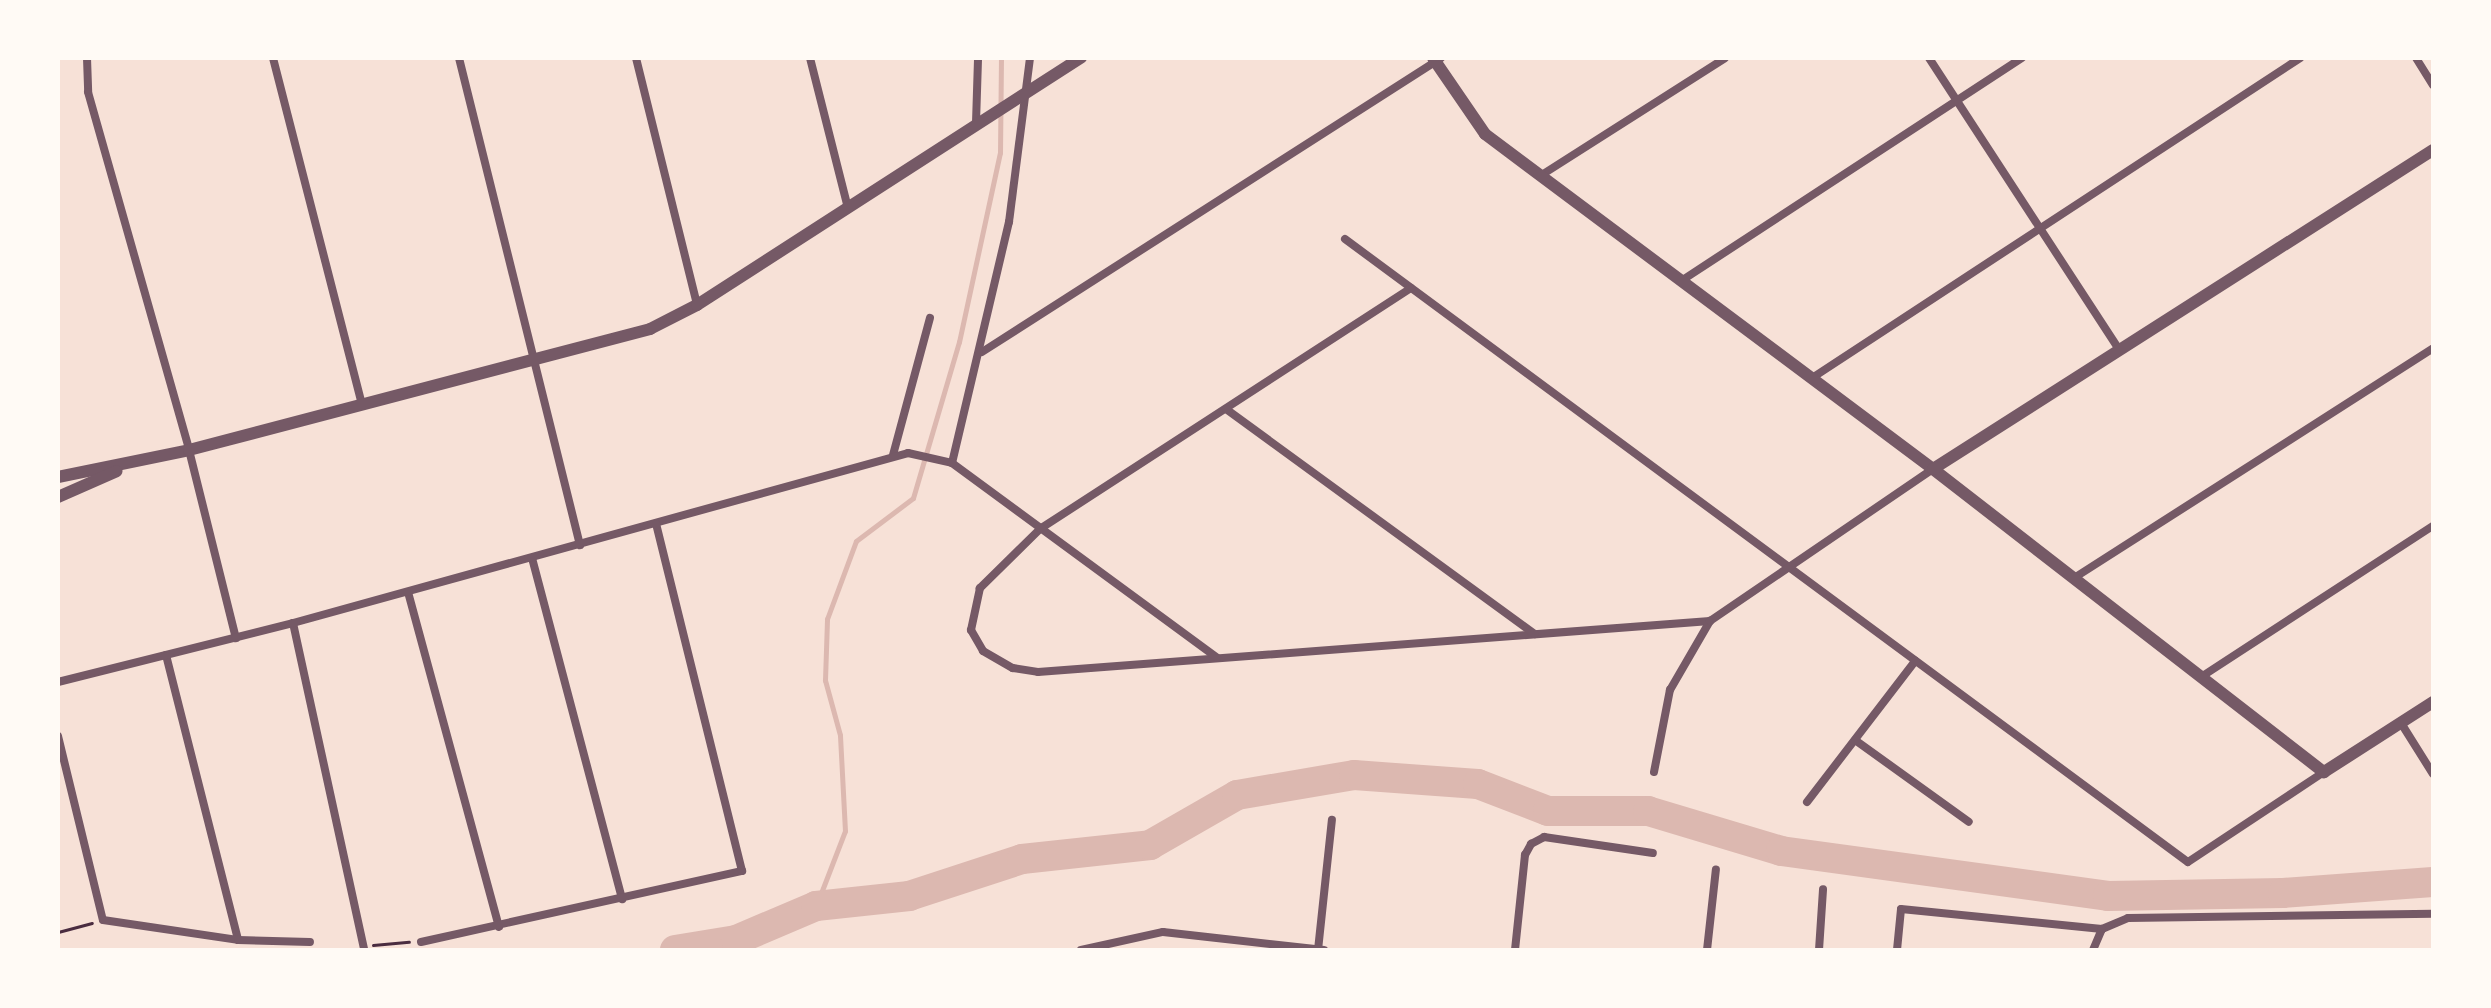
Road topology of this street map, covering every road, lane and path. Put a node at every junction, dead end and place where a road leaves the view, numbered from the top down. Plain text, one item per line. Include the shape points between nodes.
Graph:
1 (87, 58) edge
2 (273, 58) edge
3 (459, 58) edge
4 (636, 58) edge
5 (810, 58) edge
6 (978, 58) edge
7 (1030, 58) edge
8 (1081, 58) edge
9 (1725, 58) edge
10 (1929, 58) edge
11 (2022, 58) edge
12 (2300, 58) edge
13 (2416, 58) edge
14 (1436, 59) edge
15 (2433, 85) edge
16 (1024, 95) junction
17 (1956, 101) junction
18 (980, 121) junction
19 (2433, 150) edge
20 (1540, 176) junction
21 (848, 208) junction
22 (2037, 227) junction
23 (1345, 239) dead end
24 (1681, 281) junction
25 (1411, 288) junction
26 (697, 305) junction
27 (930, 318) dead end
28 (2433, 348) edge
29 (2119, 350) junction
30 (982, 352) junction
31 (532, 360) junction
32 (1812, 378) junction
33 (362, 405) junction
34 (1226, 409) junction
35 (189, 450) junction
36 (893, 455) junction
37 (134, 463) junction
38 (952, 463) junction
39 (1933, 469) junction
40 (58, 477) edge
41 (58, 497) edge
42 (656, 524) junction
43 (2433, 526) edge
44 (1041, 528) junction
45 (580, 545) junction
46 (532, 558) junction
47 (1787, 567) junction
48 (2074, 578) junction
49 (408, 592) junction
50 (1710, 621) junction
51 (293, 623) junction
52 (1536, 634) junction
53 (236, 638) junction
54 (166, 655) junction
55 (1217, 658) junction
56 (1915, 661) junction
57 (2201, 677) junction
58 (58, 682) edge
59 (2433, 702) edge
60 (2401, 723) junction
61 (58, 736) edge
62 (1855, 740) junction
63 (1654, 772) dead end
64 (2324, 772) junction
65 (2433, 774) edge
66 (1807, 802) dead end
67 (1332, 820) dead end
68 (1969, 822) dead end
69 (1653, 853) dead end
70 (1716, 869) dead end
71 (1823, 889) dead end
72 (622, 899) junction
73 (2433, 914) edge
74 (103, 920) junction
75 (499, 927) junction
76 (2102, 929) junction
77 (58, 932) edge
78 (238, 940) junction
79 (310, 942) dead end
80 (421, 942) joint
81 (1120, 946) edge
82 (365, 948) edge
83 (1081, 950) edge
84 (1318, 950) edge
85 (1324, 950) edge
86 (1515, 950) edge
87 (1707, 950) edge
88 (1819, 950) edge
89 (1897, 950) edge
90 (2093, 950) edge

1 - 35 street via 88,92
2 - 33 street
3 - 31 street
4 - 26 street
5 - 21 street
6 - 18 street
7 - 16 street
8 - 16 street
9 - 20 street
10 - 17 street
11 - 17 street
12 - 22 street
13 - 15 street
14 - 20 street via 1485,134
14 - 30 street
16 - 18 street
16 - 30 street
17 - 22 street
17 - 24 street
18 - 21 street
19 - 29 street
20 - 24 street
21 - 26 street
22 - 29 street
22 - 32 street
23 - 25 street
24 - 32 street
25 - 34 street
25 - 47 street
26 - 31 street via 650,329
27 - 36 street
28 - 48 street
29 - 39 street
30 - 38 street
31 - 33 street
31 - 45 street
32 - 39 street
33 - 35 street
34 - 44 street
34 - 52 street
35 - 37 street
35 - 53 street
36 - 38 street
36 - 42 street
37 - 40 street
37 - 41 street
38 - 44 street
39 - 47 street
39 - 48 street
42 - 45 street
42 - 72 street via 742,871
43 - 57 street
44 - 55 street
44 - 55 street via 990,576 973,601 971,630 991,658 1038,672
45 - 46 street
46 - 49 street
46 - 72 street
47 - 50 street
47 - 56 street
48 - 57 street
49 - 51 street
49 - 75 street
50 - 52 street
50 - 63 street via 1670,690
51 - 53 street
51 - 82 street
52 - 55 street
53 - 54 street
54 - 58 street
54 - 78 street
56 - 62 street
56 - 64 street via 2188,862
57 - 64 street
59 - 60 street
60 - 64 street
60 - 65 street
61 - 74 street
62 - 66 street
62 - 68 street
67 - 84 street
69 - 86 street via 1544,837 1531,844 1525,855
70 - 87 street
71 - 88 street
72 - 75 street
73 - 76 street via 2128,918
74 - 77 path
74 - 78 street
75 - 80 street
76 - 89 street via 1901,909
76 - 90 street
78 - 79 street
80 - 82 path
81 - 83 street
81 - 84 street via 1163,932
84 - 85 street

